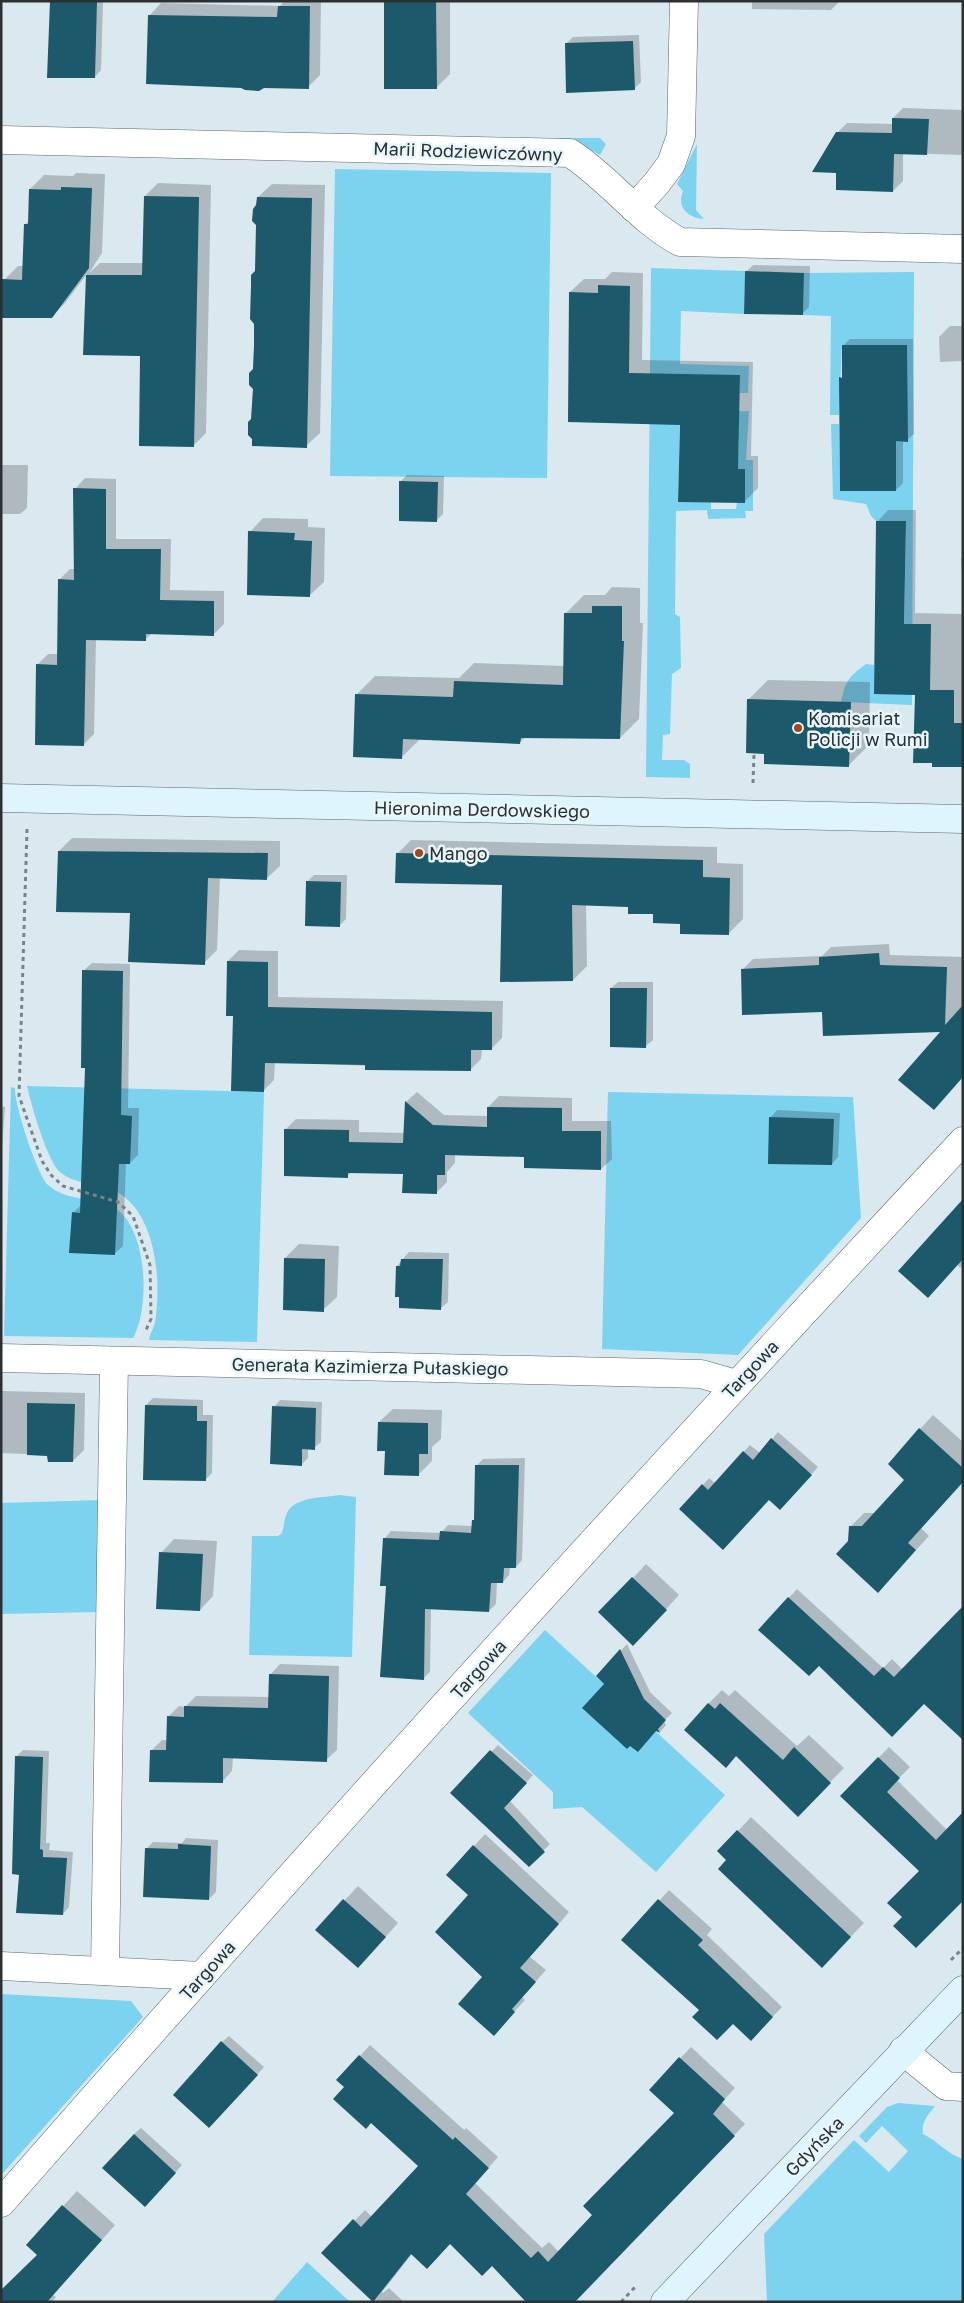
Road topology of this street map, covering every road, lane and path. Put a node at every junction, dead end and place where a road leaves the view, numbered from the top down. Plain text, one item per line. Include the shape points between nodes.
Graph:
1 (684, 1) edge
2 (1, 140) edge
3 (634, 208) junction
4 (963, 249) edge
5 (754, 754) dead end
6 (753, 789) dead end
7 (14, 798) edge
8 (963, 819) edge
9 (963, 1141) edge
10 (1, 1358) edge
11 (114, 1361) junction
12 (142, 1361) junction
13 (736, 1384) junction
14 (1, 1966) edge
15 (105, 1971) junction
16 (201, 1976) junction
17 (963, 1990) edge
18 (904, 2051) junction
19 (963, 2087) edge
20 (1, 2204) edge
21 (665, 2302) edge

1 - 3 street via 680,136 671,164
2 - 3 street, Marii Rodziewiczówny via 570,153 587,164
3 - 4 street, Marii Rodziewiczówny via 664,234 680,242
5 - 6 path
7 - 8 street, Hieronima Derdowskiego
7 - 12 path via 27,836 19,1096 42,1162 51,1175 63,1186 118,1202 133,1216 150,1265 151,1319 145,1334
9 - 13 street, Targowa
10 - 11 street, Generała Kazimierza Pułaskiego
11 - 12 street, Generała Kazimierza Pułaskiego
11 - 15 street
12 - 13 street, Generała Kazimierza Pułaskiego via 701,1374
13 - 16 street, Targowa
14 - 15 street
15 - 16 street
16 - 20 street, Targowa
17 - 18 street, Gdyńska
18 - 19 street via 946,2086
18 - 21 street, Gdyńska

